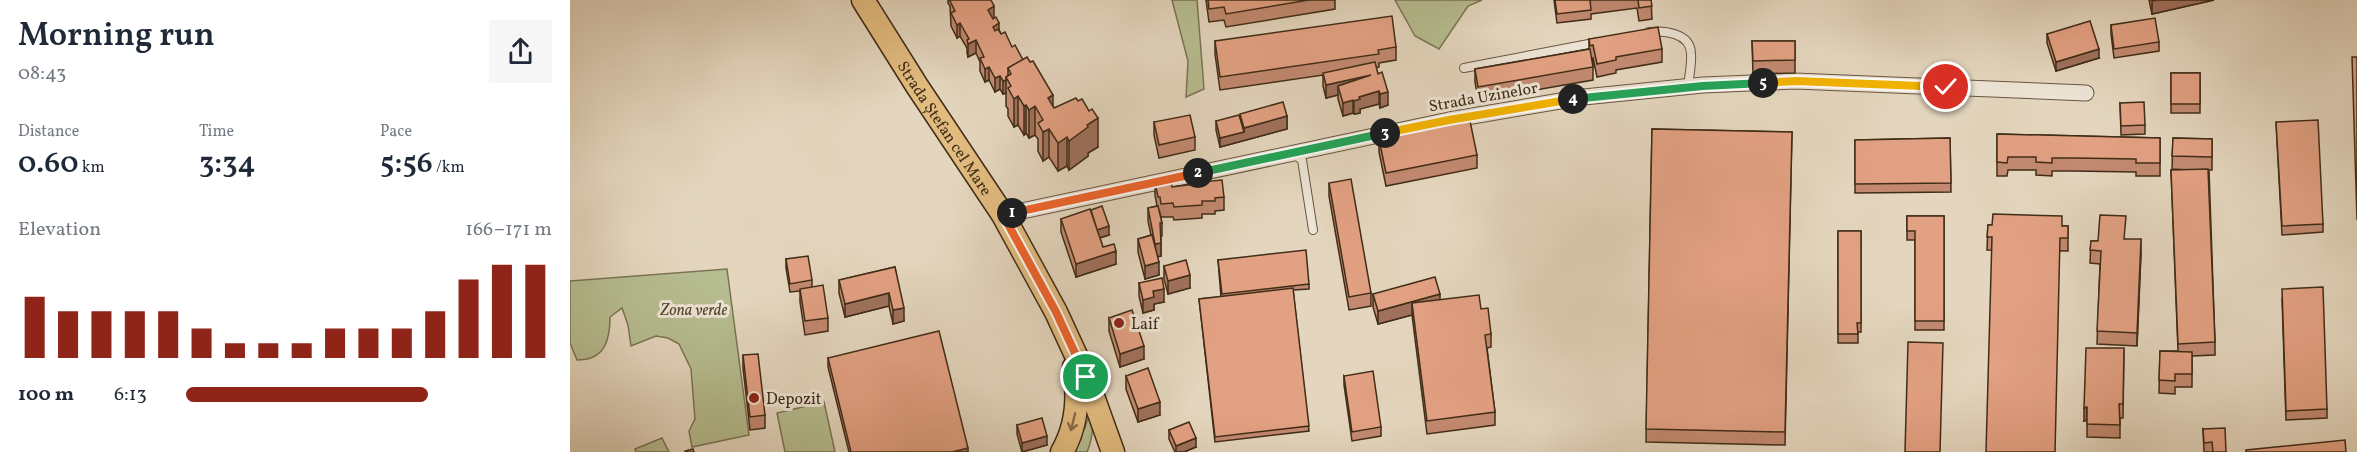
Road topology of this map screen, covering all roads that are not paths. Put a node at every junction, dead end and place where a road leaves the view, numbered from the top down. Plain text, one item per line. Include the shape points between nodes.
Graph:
1 (863, 0) edge
2 (1636, 35) edge
3 (1613, 39) edge
4 (1464, 68) dead end
5 (1688, 88) junction
6 (2086, 93) dead end
7 (1293, 153) junction
8 (1003, 215) junction
9 (1313, 230) dead end
10 (1071, 348) junction
11 (1062, 452) edge
12 (1113, 452) edge

1 - 8 main road, Strada Ștefan cel Mare
2 - 5 lane via 1659,30 1686,41 1691,50
3 - 4 lane
5 - 6 street, Strada Uzinelor via 1796,81
5 - 7 street, Strada Uzinelor via 1563,101
7 - 8 street, Strada Uzinelor
7 - 9 lane via 1302,160
8 - 10 main road, Strada Ștefan cel Mare via 1056,312
10 -> 11 main road via 1077,407
10 - 12 main road, Strada Ștefan cel Mare

